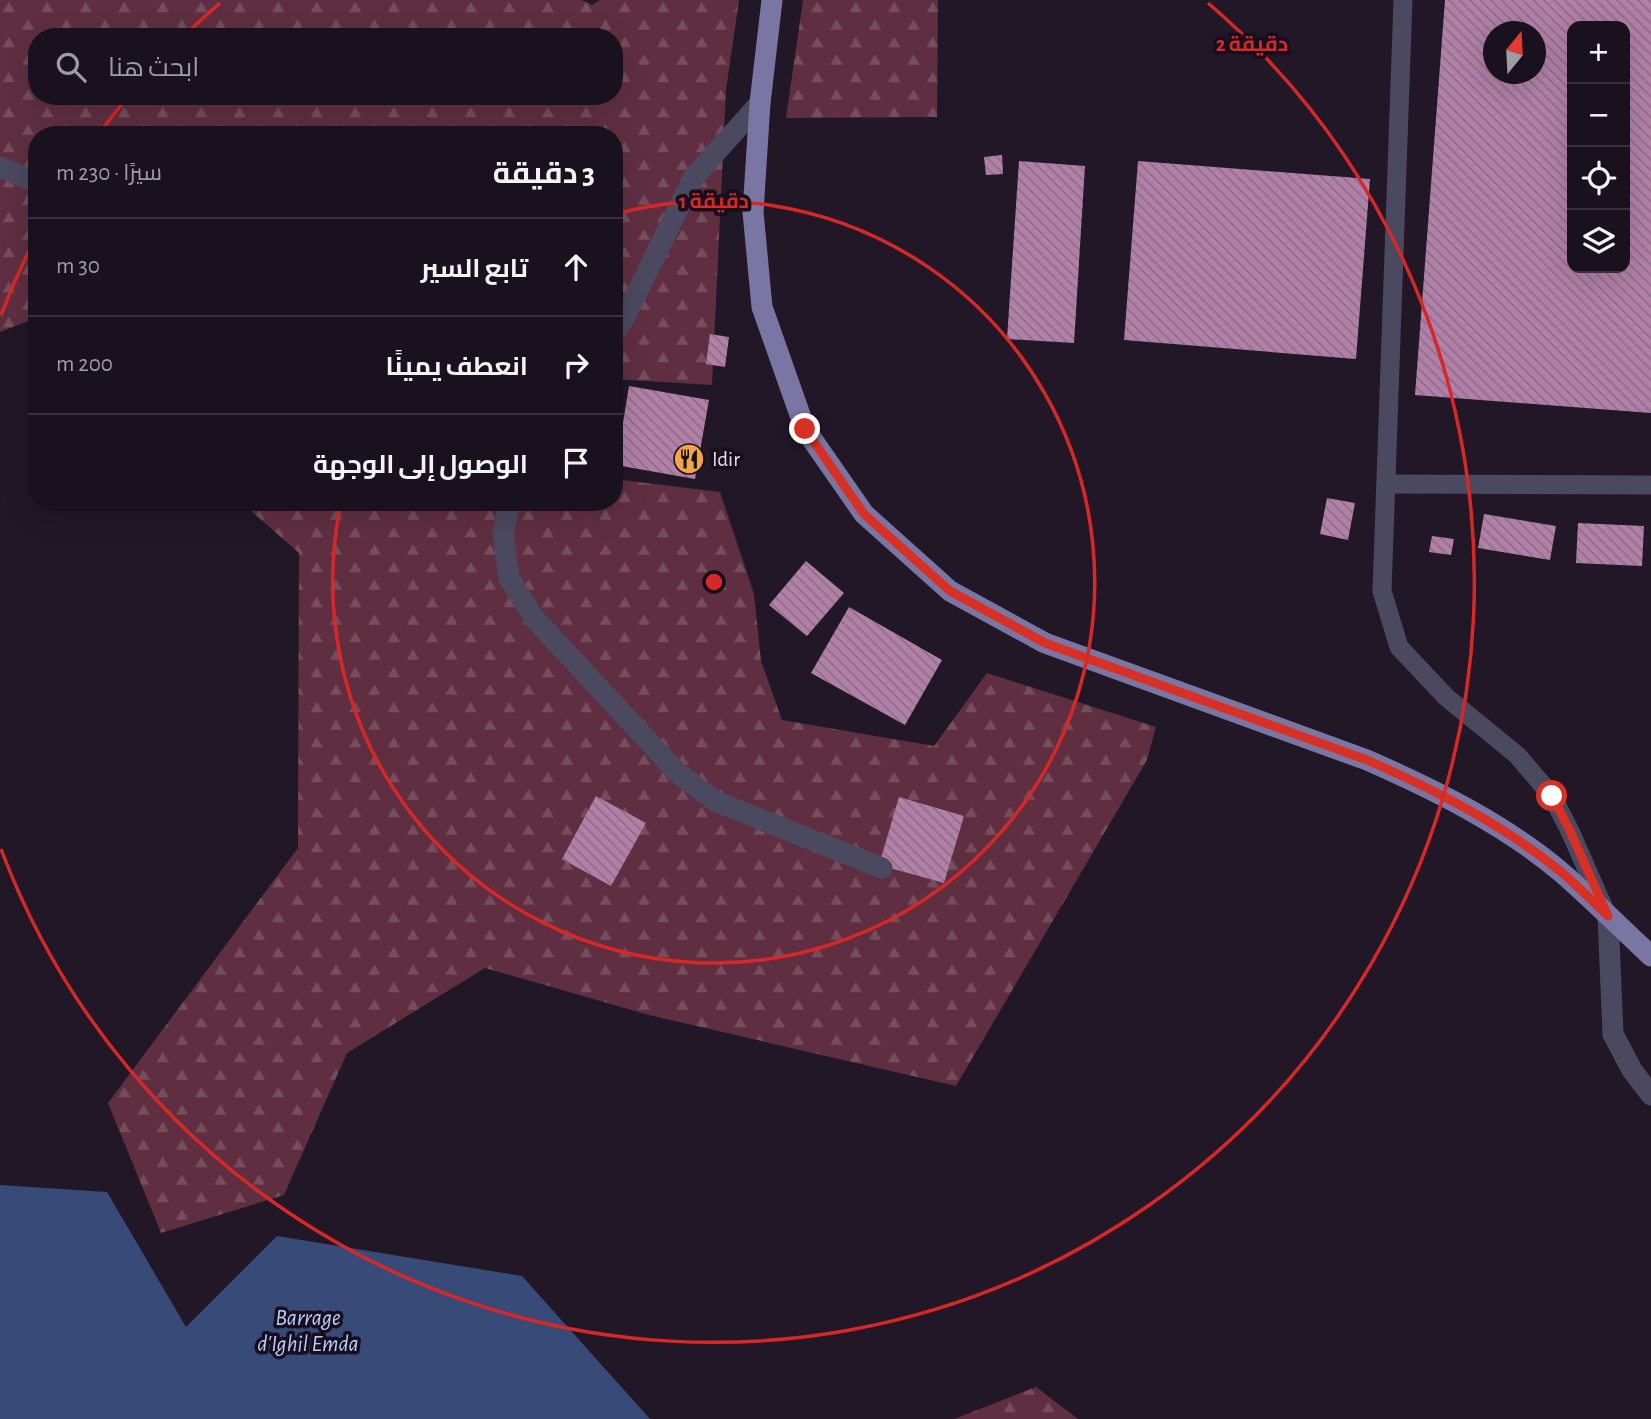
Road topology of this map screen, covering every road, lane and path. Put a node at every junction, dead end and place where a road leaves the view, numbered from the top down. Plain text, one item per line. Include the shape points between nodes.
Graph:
1 (772, 0) edge
2 (1404, 0) edge
3 (760, 103) junction
4 (0, 167) edge
5 (28, 179) edge
6 (623, 320) edge
7 (1386, 484) junction
8 (1651, 485) edge
9 (508, 511) edge
10 (882, 868) dead end
11 (1608, 916) junction
12 (1651, 956) edge
13 (1651, 1095) edge

1 - 3 main road
2 - 7 lane
3 - 6 street via 693,178
3 - 11 main road via 753,212 762,307 805,429 864,514 950,591 1045,643 1367,760 1418,783 1515,839
4 - 5 street
7 - 8 lane
7 - 11 lane via 1382,591 1399,647 1446,697 1517,755 1552,796
9 - 10 street via 503,533 509,578 534,618 678,773 715,801
11 - 12 main road
11 - 13 street via 1614,1034

